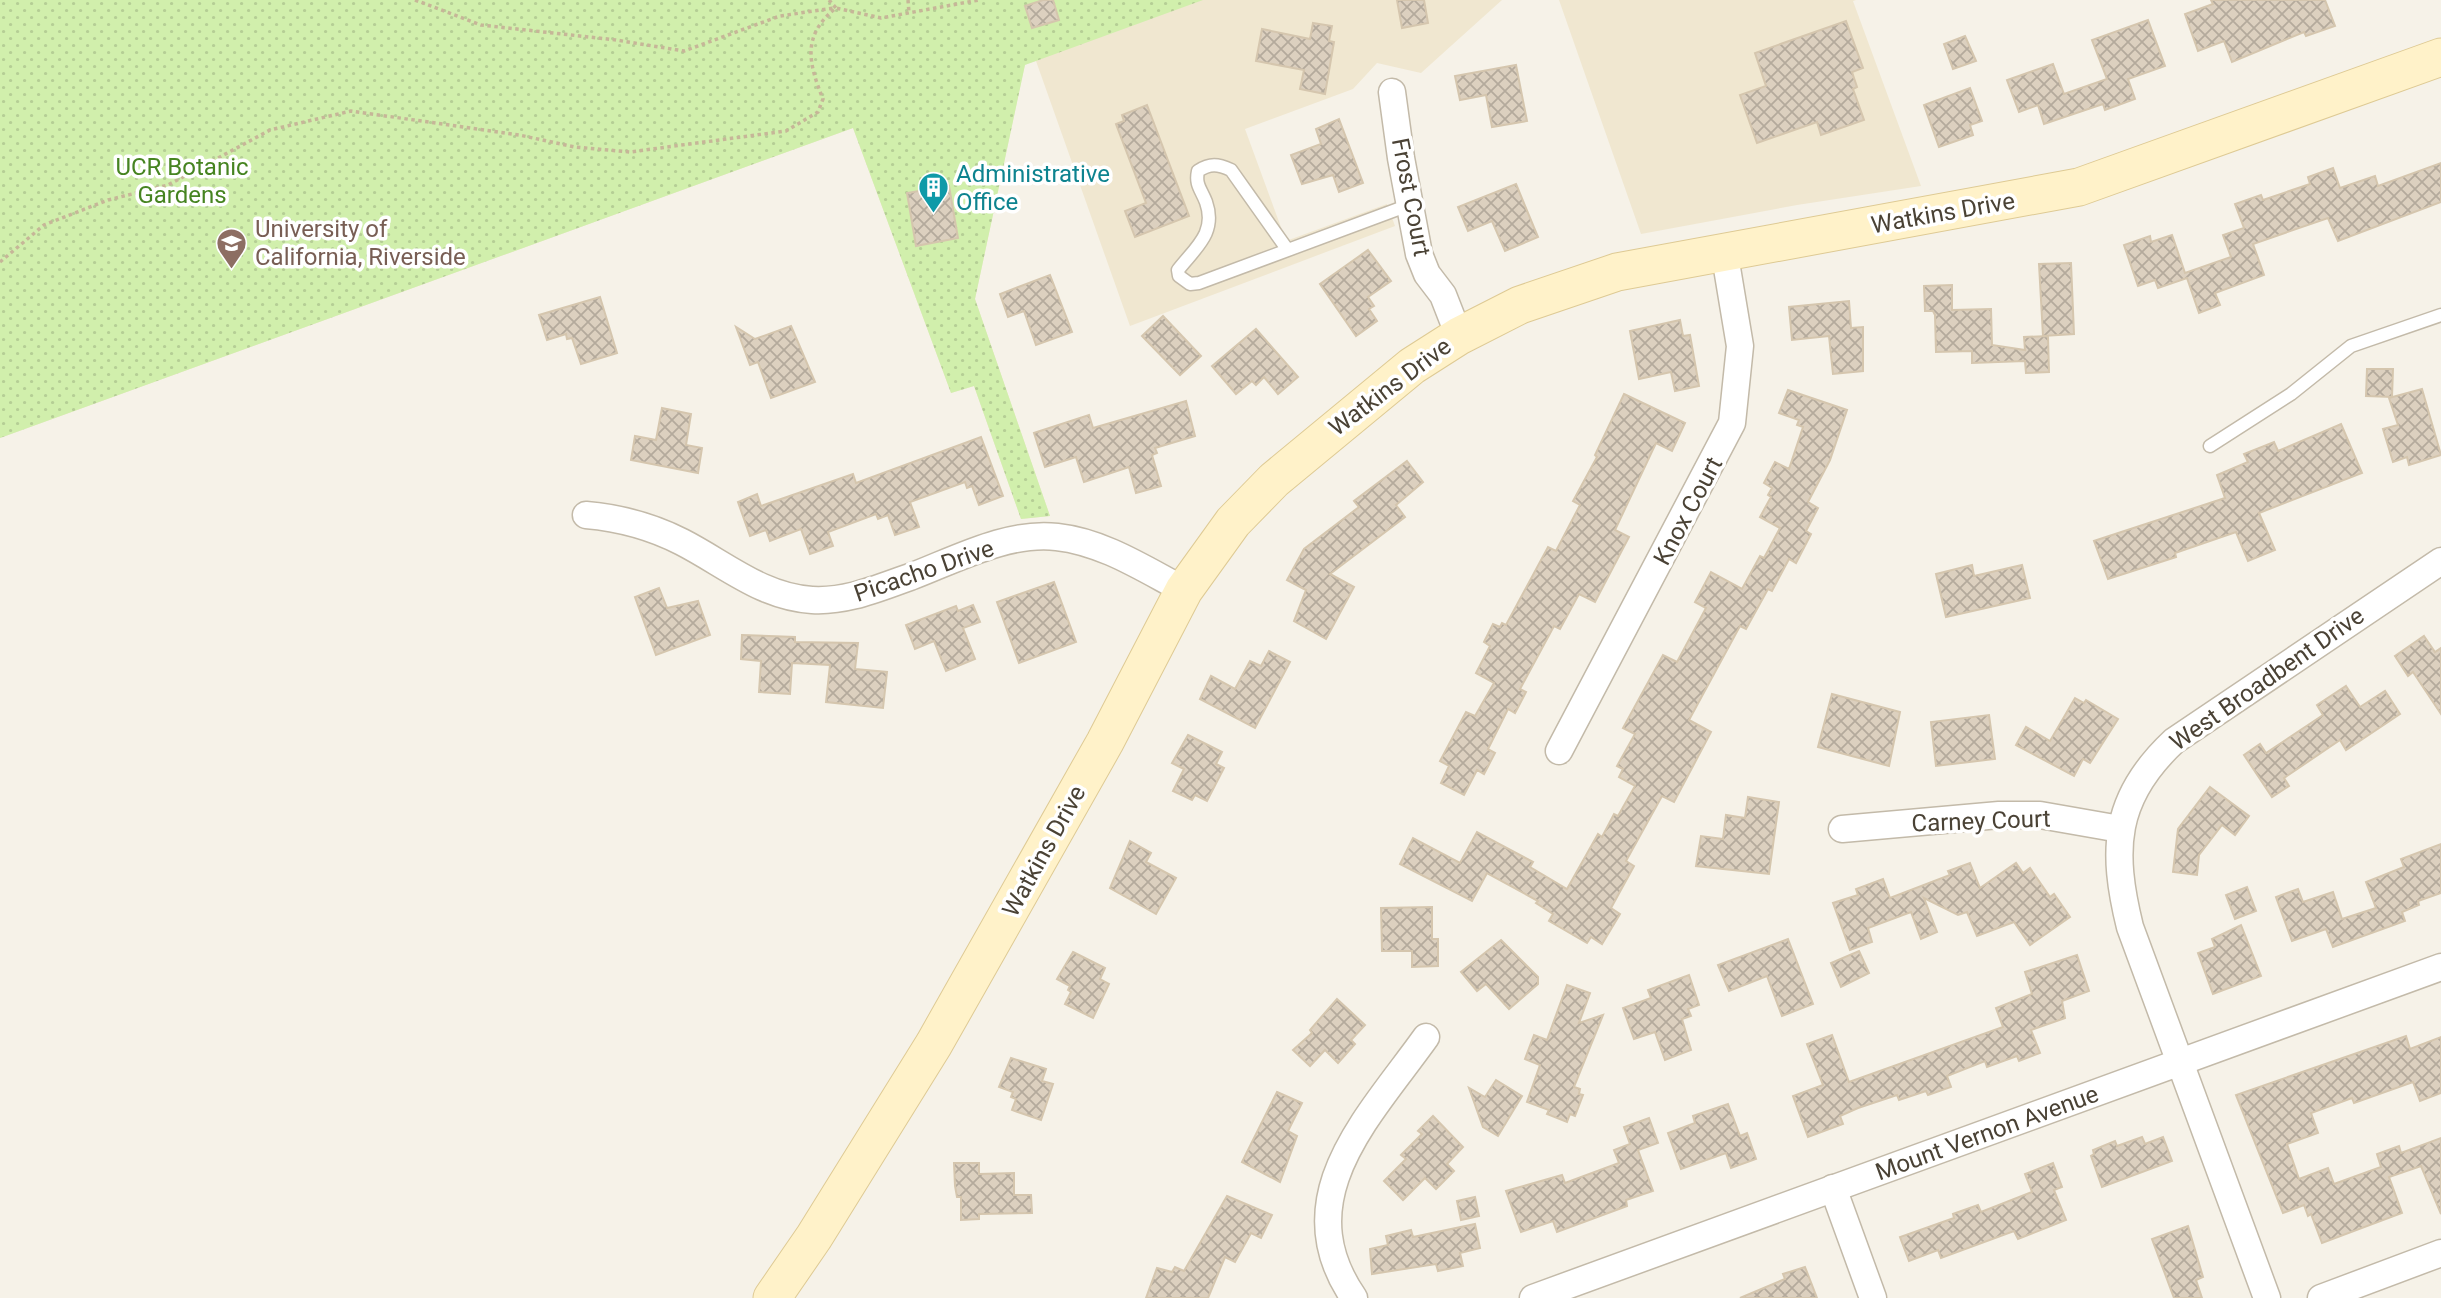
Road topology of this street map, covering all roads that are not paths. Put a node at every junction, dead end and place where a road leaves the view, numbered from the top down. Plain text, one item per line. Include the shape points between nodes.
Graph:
1 (2441, 57) edge
2 (1392, 92) dead end
3 (1409, 205) junction
4 (1287, 249) junction
5 (1724, 250) junction
6 (2441, 315) edge
7 (1459, 336) junction
8 (2210, 446) dead end
9 (586, 515) dead end
10 (2441, 561) edge
11 (1184, 590) junction
12 (1559, 751) dead end
13 (1842, 829) dead end
14 (2120, 829) junction
15 (2441, 967) edge
16 (1426, 1037) dead end
17 (2180, 1064) junction
18 (1833, 1188) junction
19 (2441, 1253) edge
20 (772, 1298) edge
21 (1354, 1298) edge
22 (1533, 1298) edge
23 (1873, 1298) edge
24 (2267, 1298) edge
25 (2321, 1298) edge

1 - 5 main road, Watkins Drive via 2079,187
2 - 3 street, Frost Court
3 - 4 lane
3 - 7 street, Frost Court via 1419,254 1443,295
4 - 4 lane via 1199,283 1184,282 1178,270 1207,236 1210,220 1197,187 1198,171 1219,164 1231,170
5 - 7 main road, Watkins Drive via 1618,272 1520,305
5 - 12 street, Knox Court via 1741,346 1732,423
6 - 8 lane via 2351,346 2291,394
7 - 11 main road, Watkins Drive via 1357,409 1274,480 1233,522
9 - 11 street, Picacho Drive via 622,519 661,532 756,585 802,599 861,594 1011,541 1048,537 1111,551
10 - 14 street, West Broadbent Drive via 2174,741 2139,781
11 - 20 main road, Watkins Drive via 1105,742 934,1044
13 - 14 street, Carney Court via 2040,815
14 - 17 street, West Broadbent Drive via 2117,859 2130,927
15 - 17 street, Mount Vernon Avenue
16 - 21 street via 1345,1154 1329,1199 1325,1220 1336,1270
17 - 18 street, Mount Vernon Avenue
17 - 24 street, West Broadbent Drive
18 - 22 street, Mount Vernon Avenue
18 - 23 street
19 - 25 street

